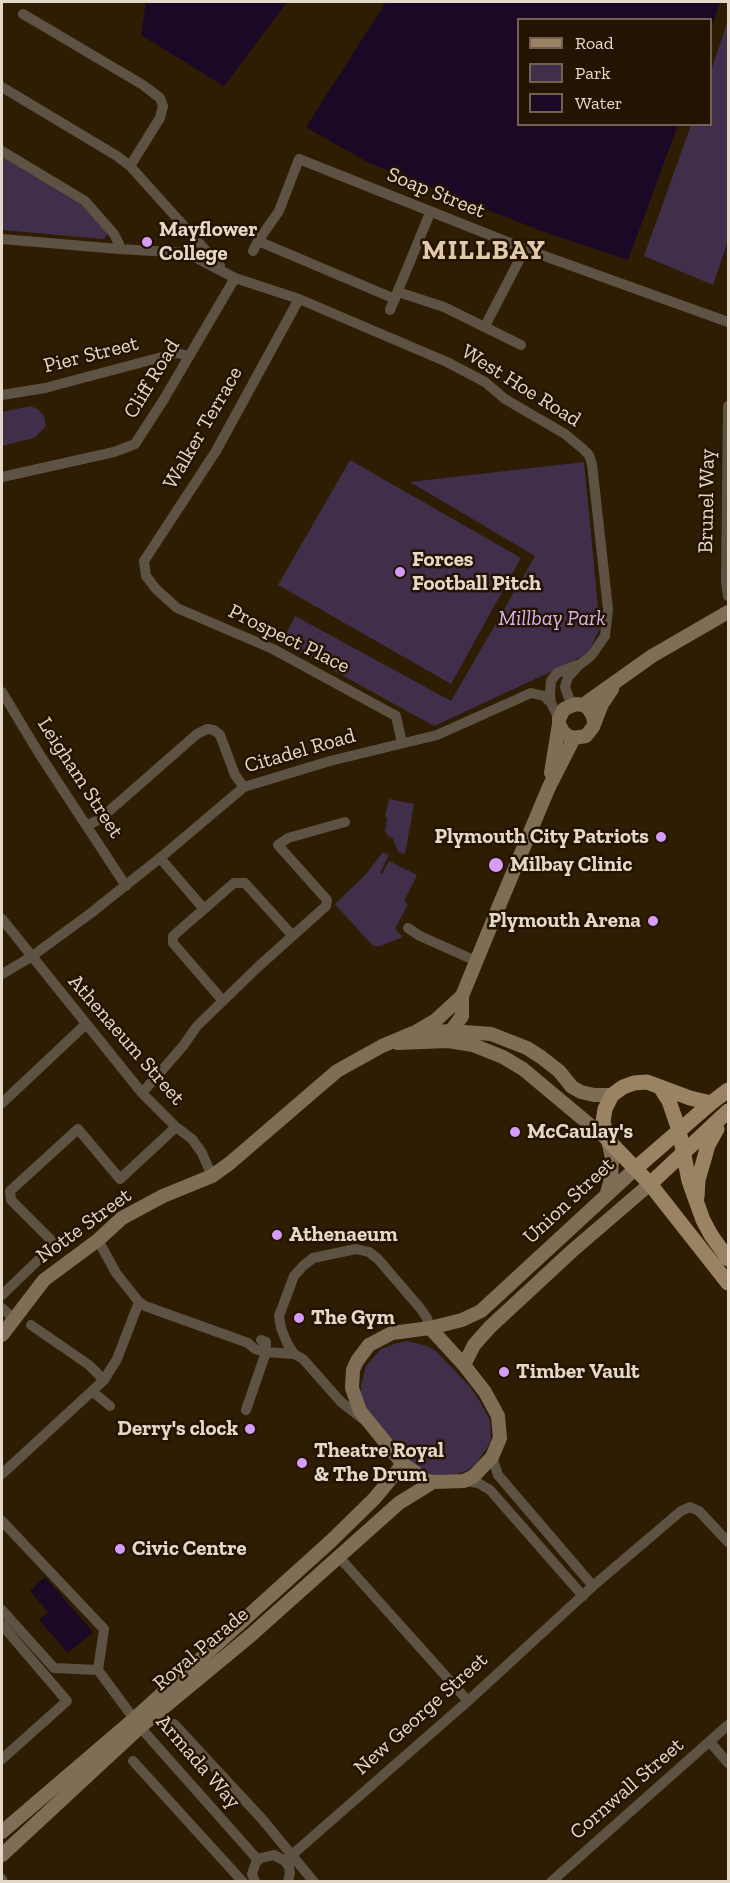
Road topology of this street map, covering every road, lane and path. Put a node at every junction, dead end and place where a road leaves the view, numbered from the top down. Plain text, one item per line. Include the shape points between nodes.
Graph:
1 (23, 14) dead end
2 (2, 87) edge
3 (2, 151) edge
4 (130, 166) junction
5 (430, 213) junction
6 (188, 232) junction
7 (2, 239) edge
8 (119, 249) junction
9 (525, 249) junction
10 (187, 253) junction
11 (224, 271) junction
12 (236, 278) junction
13 (396, 295) junction
14 (298, 299) junction
15 (390, 310) dead end
16 (729, 322) edge
17 (485, 326) junction
18 (521, 345) dead end
19 (189, 356) junction
20 (2, 395) edge
21 (729, 406) edge
22 (2, 477) edge
23 (146, 576) joint
24 (729, 596) edge
25 (727, 615) edge
26 (579, 665) junction
27 (617, 682) junction
28 (2, 692) edge
29 (551, 703) junction
30 (579, 704) junction
31 (559, 722) junction
32 (594, 722) junction
33 (574, 738) junction
34 (402, 743) junction
35 (244, 786) junction
36 (549, 787) junction
37 (345, 822) dead end
38 (88, 825) junction
39 (160, 858) junction
40 (126, 886) junction
41 (204, 909) junction
42 (2, 919) edge
43 (408, 928) dead end
44 (292, 935) junction
45 (31, 957) junction
46 (476, 961) junction
47 (2, 974) edge
48 (462, 996) junction
49 (223, 1000) junction
50 (462, 1016) junction
51 (85, 1025) junction
52 (474, 1032) junction
53 (413, 1033) junction
54 (449, 1036) junction
55 (392, 1043) junction
56 (660, 1087) junction
57 (729, 1090) edge
58 (141, 1093) junction
59 (612, 1095) junction
60 (2, 1103) edge
61 (711, 1103) junction
62 (729, 1111) edge
63 (176, 1127) junction
64 (679, 1130) junction
65 (608, 1140) junction
66 (683, 1154) junction
67 (636, 1168) junction
68 (212, 1176) junction
69 (650, 1184) junction
70 (607, 1193) junction
71 (696, 1203) junction
72 (98, 1240) junction
73 (729, 1259) edge
74 (729, 1283) edge
75 (2, 1295) edge
76 (139, 1302) junction
77 (2, 1308) edge
78 (14, 1319) junction
79 (31, 1325) dead end
80 (281, 1328) junction
81 (430, 1328) junction
82 (2, 1335) edge
83 (261, 1340) junction
84 (249, 1343) junction
85 (265, 1352) junction
86 (294, 1354) junction
87 (464, 1365) junction
88 (104, 1380) junction
89 (93, 1392) junction
90 (110, 1406) dead end
91 (246, 1410) dead end
92 (368, 1423) junction
93 (492, 1457) junction
94 (403, 1464) junction
95 (2, 1474) edge
96 (464, 1481) junction
97 (433, 1482) junction
98 (2, 1521) edge
99 (729, 1542) edge
100 (339, 1557) junction
101 (593, 1586) junction
102 (583, 1596) junction
103 (2, 1610) edge
104 (2, 1625) edge
105 (98, 1670) junction
106 (468, 1701) junction
107 (137, 1723) junction
108 (174, 1724) dead end
109 (729, 1725) edge
110 (710, 1742) junction
111 (2, 1759) edge
112 (133, 1761) dead end
113 (729, 1763) edge
114 (2, 1832) edge
115 (2, 1855) edge
116 (288, 1858) junction
117 (258, 1860) junction
118 (249, 1880) edge
119 (288, 1881) edge
120 (314, 1881) edge
121 (551, 1881) edge

1 - 4 street via 160,98 164,106 160,118
2 - 4 street
3 - 8 street via 85,201 114,234
4 - 6 street
5 - 9 street, Soap Street
5 - 13 street
5 - 13 street, Soap Street via 299,159 279,210 256,246
6 - 10 street
6 - 11 street
7 - 8 street
8 - 10 street
9 - 16 street, Soap Street
9 - 17 street
10 - 11 street
11 - 12 street, West Hoe Road
12 - 14 street, West Hoe Road
12 - 19 street, Cliff Road
13 - 15 street
13 - 17 street via 444,307
14 - 23 street, Walker Terrace via 216,451 144,561
14 - 26 street, West Hoe Road via 478,378 589,455 608,625 600,645
17 - 18 street
19 - 20 street, Pier Street via 177,353 45,388
19 - 22 street, Cliff Road via 135,444
21 - 24 street, Brunel Way
23 - 34 street, Prospect Place via 177,608 273,649 396,716
25 - 27 street via 652,656
26 - 29 street, West Hoe Road via 557,673 551,681
26 - 30 street, West Hoe Road via 565,687 570,701
27 - 30 street
27 - 32 street
28 - 38 street, Leigham Street
29 - 31 street
29 - 34 street, Citadel Road via 544,696 531,693 437,735
30 - 31 street via 564,709
30 - 32 street via 590,710
31 - 33 street via 563,732
31 - 36 street
32 - 33 street via 586,736
33 - 36 street
34 - 35 street, Citadel Road
35 - 38 street via 235,775 220,735 207,729
35 - 39 street, Citadel Road
36 - 46 street
37 - 44 street via 288,837 278,845 327,900 326,906
38 - 40 street, Leigham Street
39 - 40 street, Citadel Road
39 - 41 street
40 - 45 street, Citadel Road
41 - 44 street via 234,883 245,883
41 - 49 street via 173,936 173,943
42 - 45 street, Athenaeum Street
43 - 46 street
44 - 49 street
45 - 47 street, Citadel Road
45 - 51 street, Athenaeum Street
46 - 48 street
48 - 50 street
48 - 53 street, Notte Street via 436,1020
49 - 58 street
50 - 52 street
50 - 54 street
51 - 58 street, Athenaeum Street
51 - 60 street
52 - 54 street
52 - 59 street via 527,1048 581,1092
53 - 54 street
53 - 55 street, Notte Street
54 - 55 street
54 - 65 street via 523,1069
55 - 68 street, Notte Street via 337,1071
56 - 59 main road via 634,1083
56 - 61 main road
56 - 64 main road
57 - 61 main road, Union Street
58 - 63 street, Athenaeum Street
59 - 65 main road via 603,1122
61 - 64 main road, Union Street
62 - 66 main road, Union Street
62 - 71 main road via 708,1145
63 - 68 street, Athenaeum Street via 192,1139
63 - 75 street via 120,1179 78,1130 10,1191 11,1200 55,1244
64 - 66 main road
64 - 67 main road, Union Street
65 - 67 main road
65 - 70 street via 612,1162
66 - 69 main road, Union Street
66 - 71 main road
67 - 69 main road
67 - 70 street, Union Street
68 - 72 street, Notte Street via 122,1218
69 - 74 main road
69 - 87 street, Union Street via 490,1327 474,1345
70 - 81 street, Union Street via 481,1311
71 - 73 main road via 711,1235
72 - 76 street via 116,1273
72 - 78 street, Notte Street via 44,1280
76 - 84 street
76 - 88 street via 117,1359
77 - 78 street
78 - 82 street, Notte Street
79 - 88 street
80 - 81 street via 283,1303 294,1276 303,1266 314,1258 356,1249 378,1259 420,1308
80 - 83 street
80 - 86 street
81 - 87 street
81 - 92 street via 392,1333 369,1345 357,1361 352,1388
83 - 84 street
83 - 85 street via 266,1342
84 - 85 street
85 - 86 street
85 - 91 street
86 - 92 street via 341,1402
87 - 93 street via 498,1416 500,1438
88 - 89 street
89 - 90 street
89 - 95 street
92 - 94 street
93 - 96 street
93 - 101 street via 498,1475
94 - 97 street
94 - 107 street, Royal Parade via 331,1541
96 - 97 street
96 - 102 street via 490,1490
97 - 100 street, Royal Parade via 399,1503
98 - 105 street via 104,1629
99 - 101 street, New George Street via 699,1511 690,1507
100 - 106 street
100 - 107 street, Royal Parade via 250,1636
101 - 102 street, New George Street
102 - 106 street, New George Street
103 - 105 street via 54,1668
104 - 111 street via 68,1701
105 - 107 street, Armada Way
106 - 116 street, New George Street
107 - 114 street, Royal Parade
107 - 115 street, Royal Parade
107 - 117 street, Armada Way
108 - 116 street, Armada Way via 262,1819
109 - 110 street, Cornwall Street
110 - 113 street
110 - 121 street, Cornwall Street
112 - 118 street
116 - 117 street via 267,1855
116 - 119 street
116 - 120 street, Armada Way
117 - 118 street

